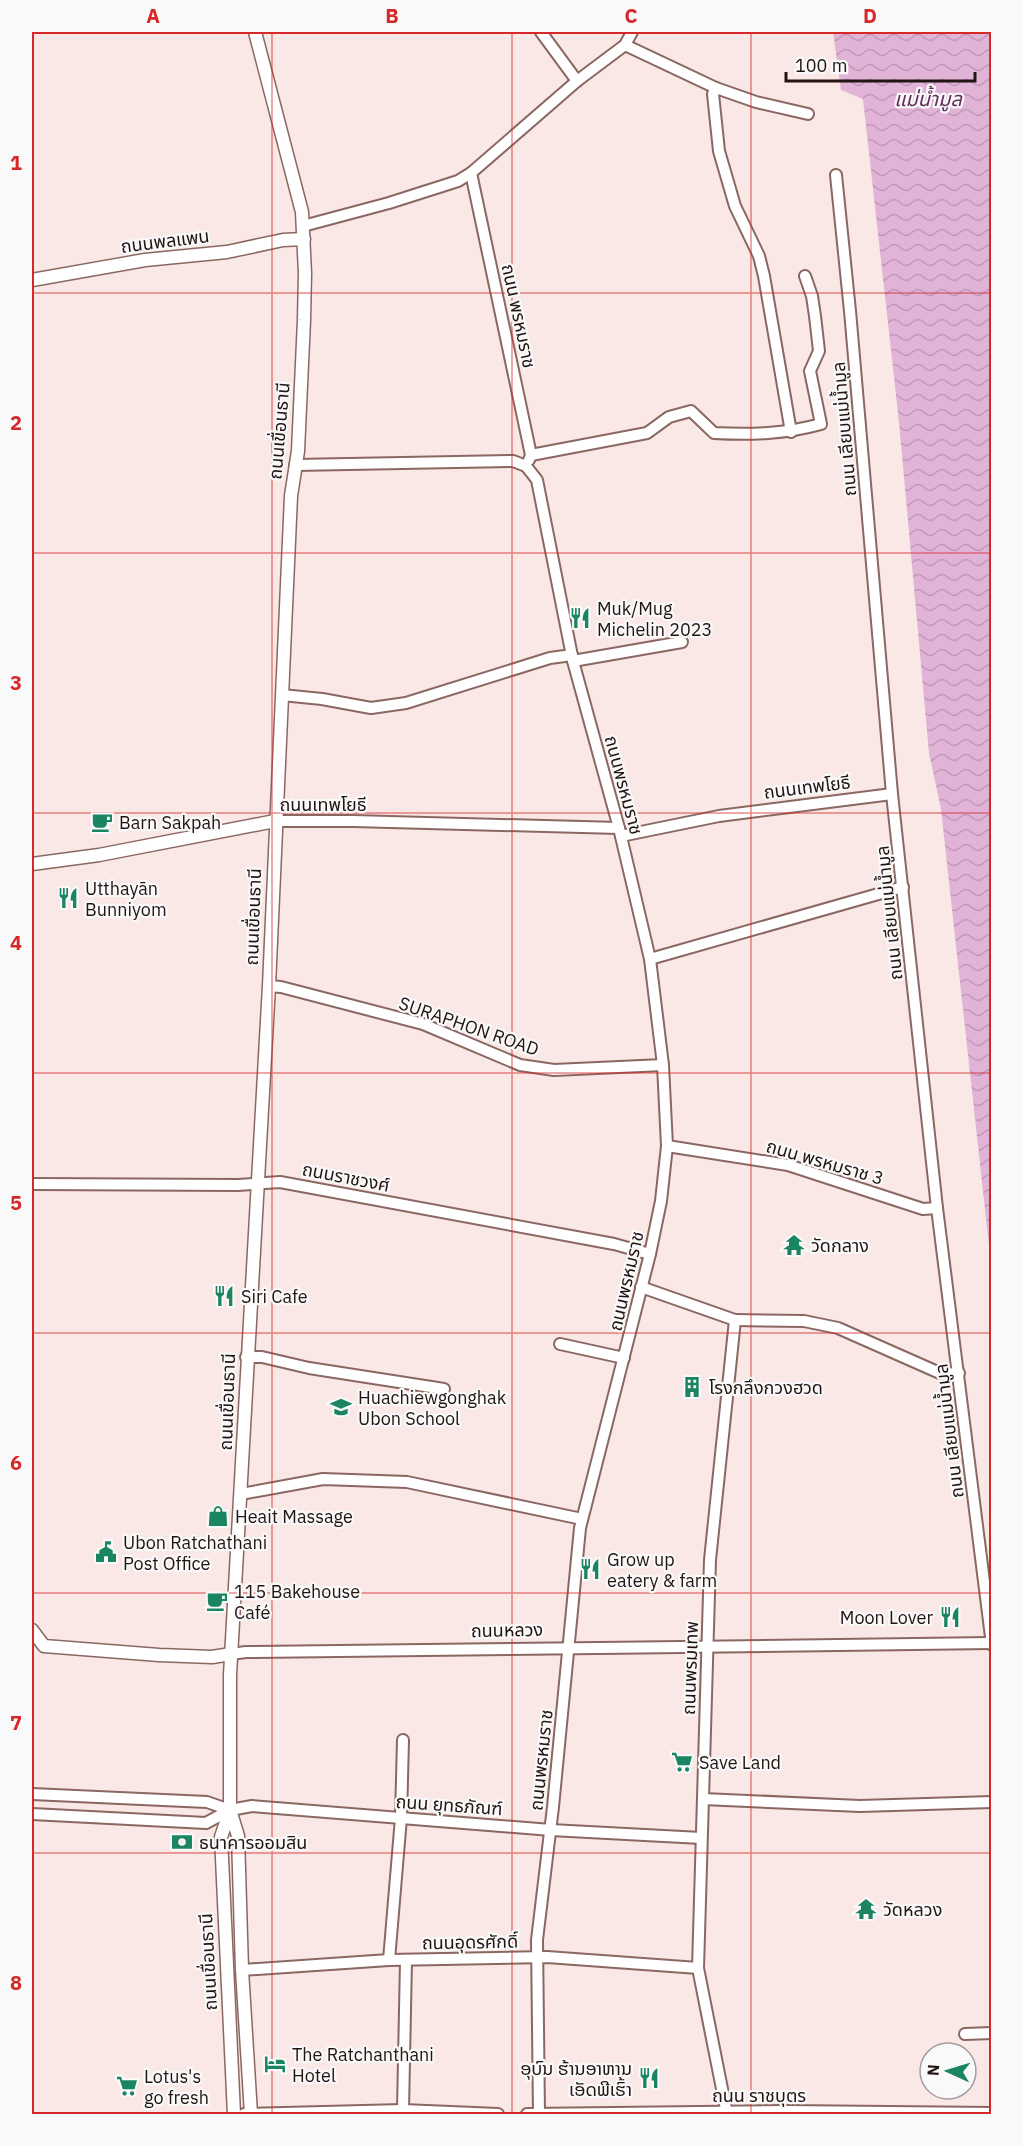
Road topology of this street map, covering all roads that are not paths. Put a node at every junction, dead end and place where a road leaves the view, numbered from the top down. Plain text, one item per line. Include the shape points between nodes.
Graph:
1 (255, 32) edge
2 (541, 32) edge
3 (632, 32) edge
4 (625, 45) junction
5 (577, 81) junction
6 (716, 88) junction
7 (808, 114) dead end
8 (471, 173) junction
9 (836, 175) dead end
10 (303, 226) junction
11 (304, 239) junction
12 (805, 276) dead end
13 (32, 280) edge
14 (791, 432) junction
15 (531, 455) junction
16 (296, 465) junction
17 (526, 466) junction
18 (682, 642) dead end
19 (573, 658) junction
20 (282, 695) junction
21 (892, 794) junction
22 (275, 822) junction
23 (620, 832) junction
24 (32, 864) edge
25 (903, 886) junction
26 (650, 959) junction
27 (268, 986) junction
28 (663, 1065) junction
29 (667, 1146) junction
30 (258, 1183) junction
31 (32, 1184) edge
32 (937, 1208) junction
33 (650, 1254) junction
34 (641, 1287) junction
35 (735, 1320) junction
36 (560, 1344) dead end
37 (246, 1357) junction
38 (624, 1358) junction
39 (959, 1373) junction
40 (444, 1389) dead end
41 (241, 1494) junction
42 (582, 1519) junction
43 (32, 1630) edge
44 (991, 1644) edge
45 (570, 1648) junction
46 (707, 1648) junction
47 (231, 1654) junction
48 (403, 1740) dead end
49 (32, 1794) edge
50 (703, 1799) junction
51 (992, 1802) edge
52 (230, 1810) junction
53 (32, 1814) edge
54 (401, 1818) junction
55 (551, 1830) junction
56 (701, 1838) junction
57 (536, 1957) junction
58 (389, 1960) junction
59 (406, 1960) junction
60 (698, 1968) junction
61 (242, 1970) junction
62 (226, 1971) junction
63 (992, 2033) edge
64 (965, 2034) dead end
65 (403, 2110) junction
66 (727, 2113) edge
67 (992, 2113) edge
68 (251, 2114) edge
69 (539, 2114) edge
70 (234, 2115) edge
71 (244, 2115) edge
72 (498, 2115) edge
73 (527, 2115) edge

1 - 10 street, ถนนเขื่อนธานี
2 - 5 street
3 - 4 street
4 - 5 street
4 - 6 street
5 - 8 street
6 - 7 street
6 - 14 street via 713,94 718,151 735,206 759,256
8 - 10 street via 448,184
8 - 15 street, ถนน พรหมราช
9 - 21 street, ถนน เลียบแม่น้ำมูล
10 - 11 street, ถนนเขื่อนธานี
11 - 13 street, ถนนพลแพน
11 - 16 street, ถนนเขื่อนธานี
12 - 14 street via 816,316 819,351 810,371 821,424
14 - 15 street via 714,433 691,411 669,417 647,432
15 - 17 street
16 - 17 street via 513,461
16 - 20 street, ถนนเขื่อนธานี via 291,496
17 - 19 street, ถนนพรหมราช via 537,480
18 - 19 street
19 - 20 street via 550,658 406,703 371,708
19 - 23 street, ถนนพรหมราช
20 - 22 street, ถนนเขื่อนธานี
21 - 23 street, ถนนเทพโยธี
21 - 25 street, ถนน เลียบแม่น้ำมูล
22 - 23 street, ถนนเทพโยธี via 353,821
22 - 24 street, ถนนเทพโยธี
22 - 27 street, ถนนเขื่อนธานี
23 - 26 street, ถนนพรหมราช
25 - 26 street
25 - 32 street, ถนน เลียบแม่น้ำมูล
26 - 28 street, ถนนพรหมราช
27 - 28 street, SURAPHON ROAD via 423,1024 520,1065 554,1070
27 - 30 street, ถนนเขื่อนธานี
28 - 29 street, ถนนพรหมราช
29 - 32 street, ถนน พรหมราช 3 via 788,1164 923,1209
29 - 33 street, ถนนพรหมราช
30 - 31 street, ถนนราชวงศ์
30 - 33 street, ถนนราชวงศ์ via 280,1182
30 - 37 street, ถนนเขื่อนธานี
32 - 39 street, ถนน เลียบแม่น้ำมูล
33 - 34 street, ถนนพรหมราช
34 - 35 street
34 - 38 street, ถนนพรหมราช
35 - 39 street via 804,1321 838,1328 942,1374
35 - 46 street, ถนนพรมเทพ via 710,1560
36 - 38 street
37 - 40 street
37 - 41 street, ถนนเขื่อนธานี
38 - 42 street, ถนนพรหมราช
39 - 44 street, ถนน เลียบแม่น้ำมูล
41 - 42 street via 323,1479 407,1482
41 - 47 street, ถนนเขื่อนธานี
42 - 45 street, ถนนพรหมราช
43 - 47 street, ถนนหลวง via 44,1646 159,1655
44 - 46 street, ถนนหลวง
45 - 46 street, ถนนหลวง
45 - 47 street, ถนนหลวง
45 - 55 street, ถนนพรหมราช
46 - 50 street, ถนนพรมเทพ
47 - 52 street, ถนนเขื่อนธานี
48 - 54 street
49 - 52 street via 207,1802
50 - 51 street via 860,1806
50 - 56 street, ถนนพรมเทพ
52 - 53 street via 206,1823
52 - 54 street, ถนน ยุทธภัณฑ์ via 252,1806
52 - 61 street, ถนนเขื่อนธานี via 238,1836
52 - 62 street, ถนนเขื่อนธานี via 221,1837
54 - 55 street, ถนน ยุทธภัณฑ์
54 - 58 street
55 - 56 street, ถนน ยุทธภัณฑ์
55 - 57 street, ถนนพรหมราช
56 - 60 street, ถนนพรมเทพ
57 - 59 street, ถนนอุดรศักดิ์
57 - 60 street, ถนนอุดรศักดิ์
57 - 69 street, ถนนพรหมราช
58 - 59 street, ถนนอุดรศักดิ์
58 - 61 street, ถนนอุดรศักดิ์
59 - 65 street
60 - 66 street, ถนนพรมเทพ
61 - 62 street
61 - 68 street, ถนนเขื่อนธานี
62 - 70 street, ถนนเขื่อนธานี
63 - 64 street
65 - 68 street
65 - 72 street
66 - 67 street, ถนน ราชบุตร
66 - 69 street, ถนน ราชบุตร
68 - 71 street
69 - 73 street, ถนน ราชบุตร

